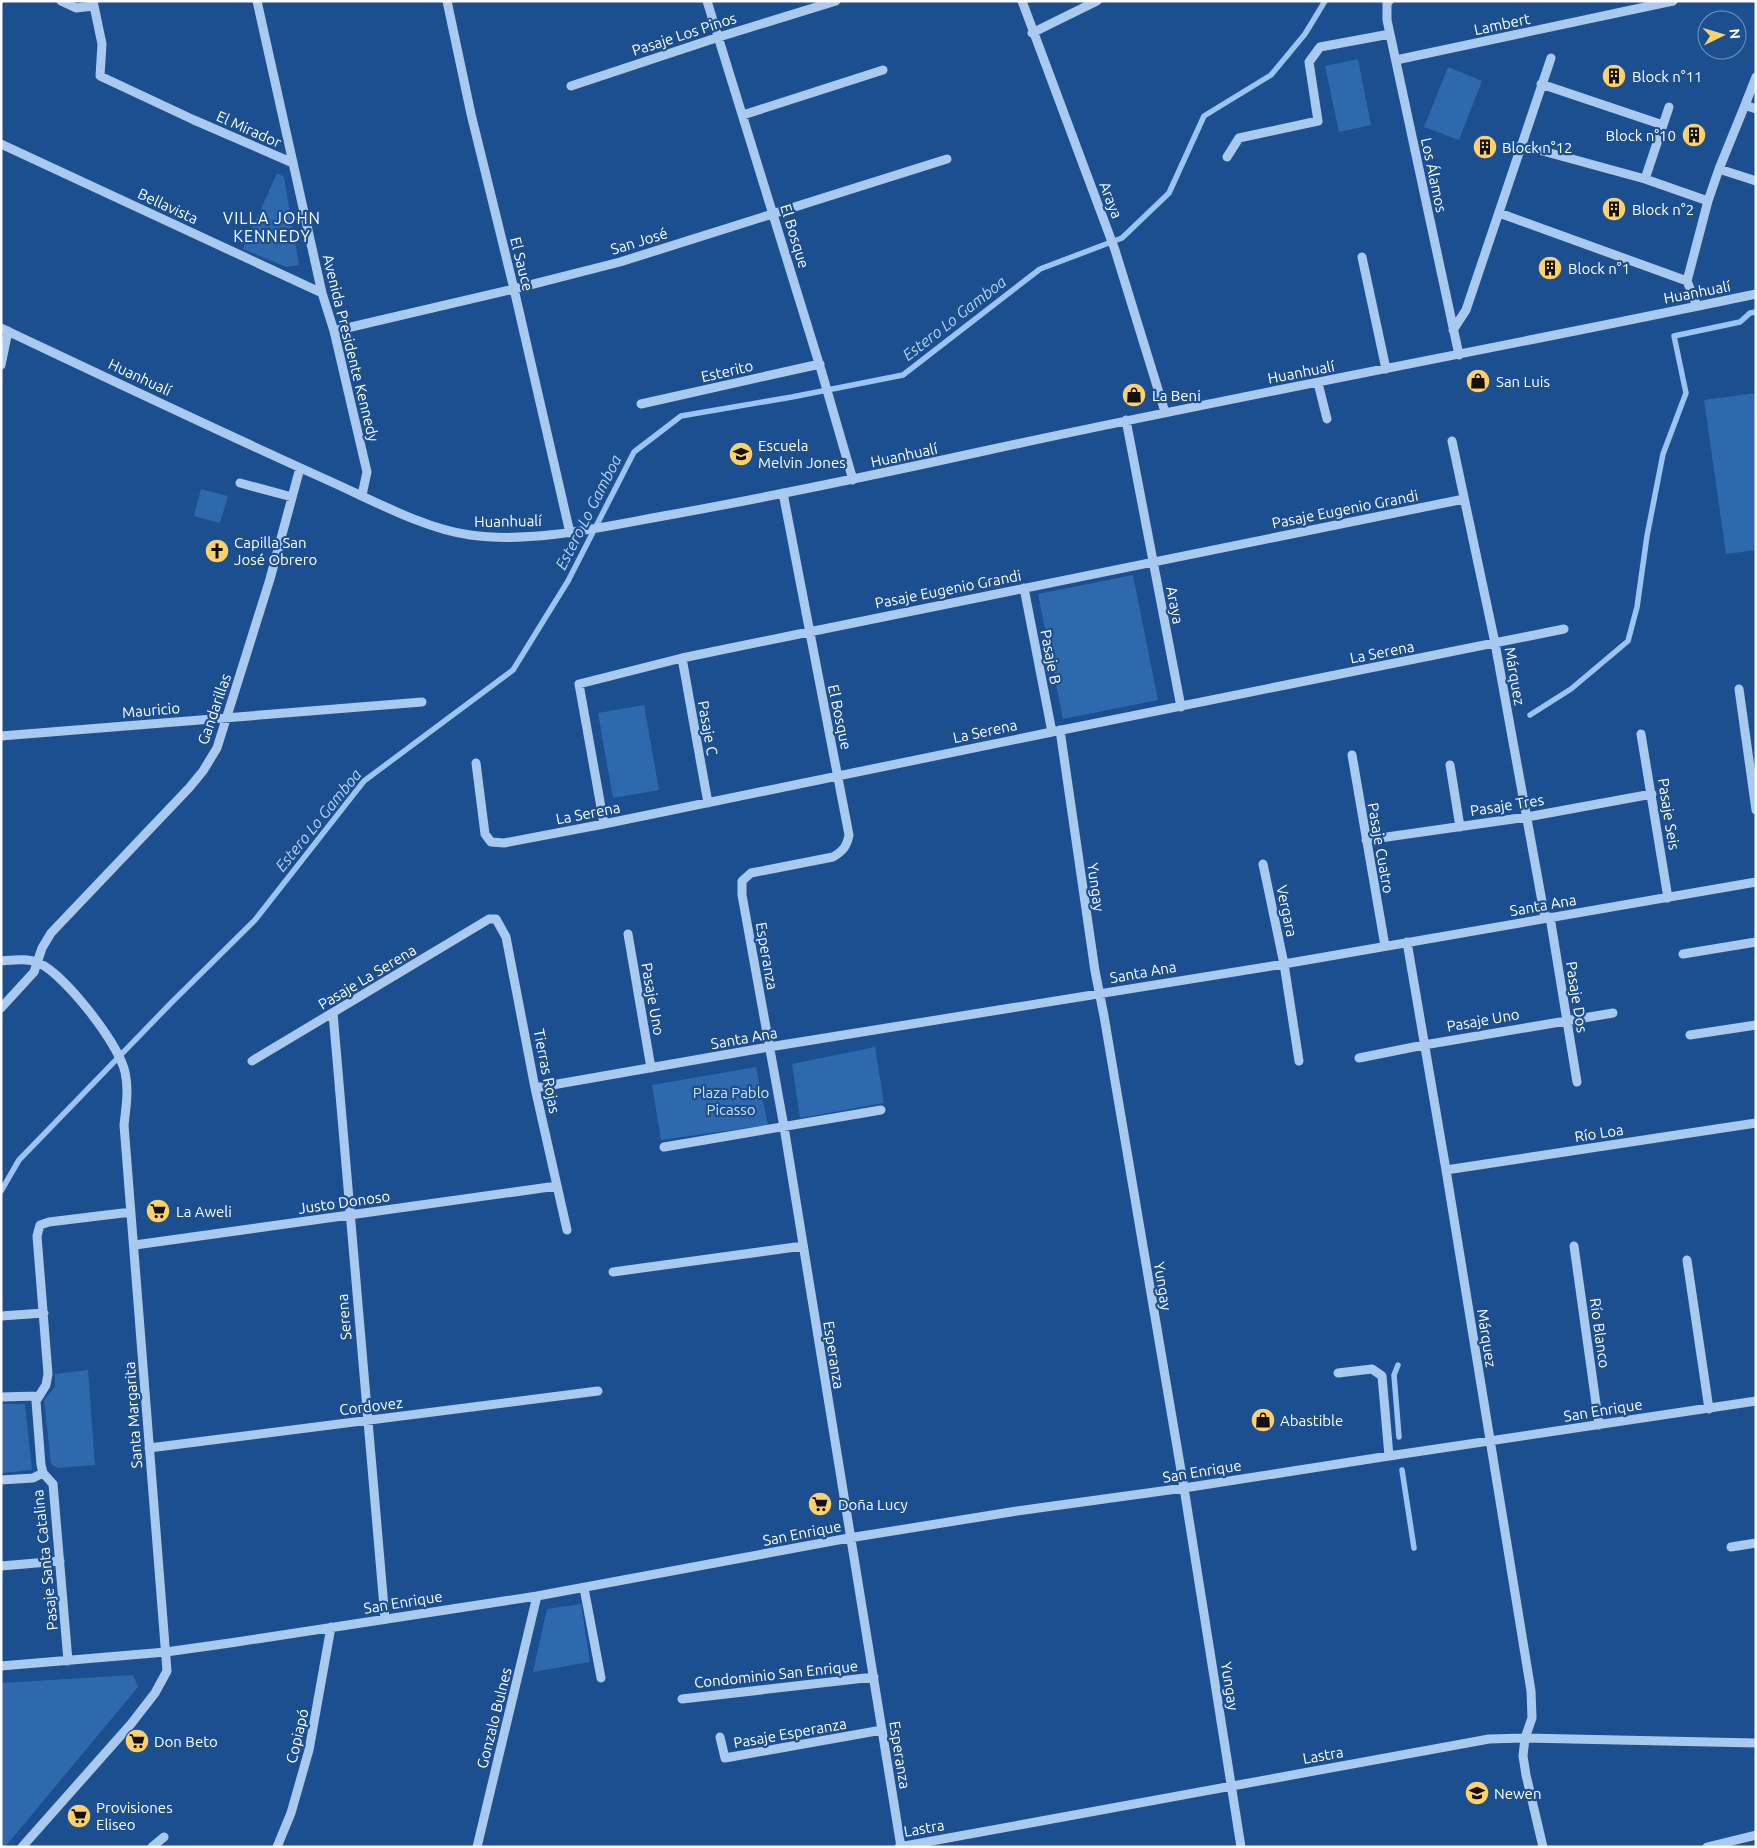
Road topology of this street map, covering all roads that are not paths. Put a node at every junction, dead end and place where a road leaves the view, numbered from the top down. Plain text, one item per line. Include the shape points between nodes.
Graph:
1 (61, 1) edge
2 (257, 1) edge
3 (447, 1) edge
4 (707, 1) edge
5 (836, 1) edge
6 (1022, 1) edge
7 (1096, 1) edge
8 (1388, 1) edge
9 (1673, 1) edge
10 (94, 4) edge
11 (1032, 33) junction
12 (1390, 34) junction
13 (719, 37) junction
14 (1550, 58) dead end
15 (1396, 60) junction
16 (883, 70) dead end
17 (1756, 77) edge
18 (1541, 84) junction
19 (571, 86) dead end
20 (1745, 105) junction
21 (1669, 107) dead end
22 (1756, 109) edge
23 (743, 115) junction
24 (1663, 125) junction
25 (1, 144) edge
26 (1521, 145) junction
27 (1227, 158) dead end
28 (947, 159) dead end
29 (293, 163) junction
30 (1719, 169) junction
31 (1644, 180) junction
32 (1756, 181) edge
33 (1708, 202) junction
34 (1499, 213) junction
35 (774, 214) junction
36 (1362, 257) dead end
37 (1687, 281) junction
38 (514, 289) junction
39 (322, 293) junction
40 (1756, 294) edge
41 (1697, 306) junction
42 (5, 329) edge
43 (334, 330) junction
44 (1453, 330) junction
45 (1459, 355) junction
46 (1, 365) edge
47 (821, 368) junction
48 (1386, 369) junction
49 (1318, 383) junction
50 (641, 404) dead end
51 (1165, 412) junction
52 (1327, 419) dead end
53 (1126, 420) junction
54 (1452, 441) dead end
55 (300, 468) junction
56 (853, 480) junction
57 (240, 483) dead end
58 (783, 493) junction
59 (362, 496) junction
60 (292, 497) junction
61 (1464, 499) junction
62 (570, 532) junction
63 (1152, 562) junction
64 (1024, 588) junction
65 (1564, 630) dead end
66 (808, 632) junction
67 (1495, 643) junction
68 (682, 658) junction
69 (1739, 689) dead end
70 (422, 702) dead end
71 (1181, 707) junction
72 (228, 718) junction
73 (1056, 731) junction
74 (1641, 734) dead end
75 (1, 736) edge
76 (1352, 755) dead end
77 (476, 763) dead end
78 (1450, 765) dead end
79 (838, 775) junction
80 (1652, 794) junction
81 (708, 803) junction
82 (1756, 810) edge
83 (1527, 817) junction
84 (604, 824) junction
85 (1460, 827) junction
86 (1366, 840) junction
87 (1263, 864) dead end
88 (751, 872) joint
89 (1756, 882) edge
90 (1668, 898) junction
91 (1547, 918) junction
92 (496, 919) joint
93 (628, 934) dead end
94 (1407, 942) junction
95 (1756, 942) edge
96 (1385, 946) junction
97 (1683, 954) dead end
98 (1, 961) edge
99 (37, 962) junction
100 (1284, 964) junction
101 (1099, 994) junction
102 (1, 1008) edge
103 (1613, 1012) dead end
104 (333, 1013) junction
105 (1567, 1020) junction
106 (1756, 1025) edge
107 (1690, 1035) dead end
108 (1424, 1045) junction
109 (769, 1047) junction
110 (1360, 1058) dead end
111 (252, 1061) dead end
112 (1300, 1061) dead end
113 (651, 1068) junction
114 (1577, 1082) dead end
115 (535, 1088) junction
116 (881, 1110) dead end
117 (1756, 1123) edge
118 (784, 1127) junction
119 (664, 1147) dead end
120 (1446, 1170) junction
121 (557, 1186) junction
122 (131, 1212) junction
123 (350, 1215) junction
124 (567, 1230) dead end
125 (134, 1245) junction
126 (803, 1246) junction
127 (1574, 1246) dead end
128 (1687, 1260) dead end
129 (613, 1272) dead end
130 (44, 1313) junction
131 (1, 1316) edge
132 (1338, 1373) dead end
133 (598, 1391) dead end
134 (38, 1396) junction
135 (1, 1397) edge
136 (1756, 1402) edge
137 (1709, 1409) junction
138 (366, 1421) junction
139 (1599, 1424) junction
140 (1490, 1442) junction
141 (149, 1448) junction
142 (1390, 1456) junction
143 (43, 1473) junction
144 (1, 1480) edge
145 (1184, 1488) junction
146 (850, 1538) junction
147 (1756, 1543) edge
148 (1732, 1546) dead end
149 (60, 1561) junction
150 (1, 1566) edge
151 (584, 1588) junction
152 (537, 1596) junction
153 (385, 1619) junction
154 (331, 1627) junction
155 (166, 1652) junction
156 (68, 1661) junction
157 (1, 1666) edge
158 (874, 1677) junction
159 (601, 1678) dead end
160 (682, 1699) dead end
161 (882, 1730) junction
162 (720, 1737) dead end
163 (1525, 1738) junction
164 (1756, 1743) edge
165 (1232, 1786) junction
166 (1756, 1835) edge
167 (164, 1837) dead end
168 (22, 1847) edge
169 (152, 1847) edge
170 (277, 1847) edge
171 (476, 1847) edge
172 (900, 1847) edge
173 (1242, 1847) edge
174 (1543, 1847) edge
175 (1707, 1847) edge

1 - 10 street via 76,8
2 - 29 street, Avenida Presidente Kennedy
3 - 38 street, El Sauce
4 - 13 street, El Bosque
5 - 13 street, Pasaje Los Pinos
6 - 11 street, Araya
7 - 11 street
8 - 12 street, Los Álamos
9 - 15 street, Lambert
10 - 29 street, El Mirador via 102,44 100,76
11 - 51 street, Araya via 1115,250
12 - 15 street, Los Álamos
12 - 27 street via 1320,47 1309,62 1318,122 1239,138
13 - 19 street, Pasaje Los Pinos
13 - 23 street, El Bosque
14 - 18 street
15 - 44 street, Los Álamos
16 - 23 street
17 - 20 street
18 - 24 street
18 - 26 street
20 - 22 street
20 - 30 street
21 - 24 street
23 - 35 street, El Bosque
24 - 31 street
25 - 39 street, Bellavista
26 - 31 street
26 - 34 street
28 - 35 street, San José
29 - 39 street, Avenida Presidente Kennedy
30 - 32 street
30 - 33 street
31 - 33 street
33 - 37 street
34 - 37 street
34 - 44 street via 1466,310
35 - 38 street, San José via 620,262
35 - 47 street, El Bosque
36 - 48 street
37 - 41 street
38 - 43 street, San José
38 - 62 street, El Sauce
39 - 43 street, Avenida Presidente Kennedy
40 - 41 street, Huanhualí
41 - 45 street, Huanhualí
42 - 46 street
42 - 55 street, Huanhualí
43 - 59 street, Avenida Presidente Kennedy via 367,472
44 - 45 street, Los Álamos
45 - 48 street, Huanhualí
47 - 50 street, Esterito
47 - 56 street, El Bosque
48 - 49 street, Huanhualí
49 - 51 street, Huanhualí
49 - 52 street
51 - 53 street, Huanhualí
53 - 56 street, Huanhualí
53 - 63 street, Araya
54 - 61 street, Márquez
55 - 59 street, Huanhualí
55 - 60 street, Gandarillas
56 - 58 street, Huanhualí
57 - 60 street
58 - 62 street, Huanhualí
58 - 66 street, El Bosque
59 - 62 street, Huanhualí via 424,523 466,535 500,538
60 - 72 street, Gandarillas
61 - 63 street, Pasaje Eugenio Grandi
61 - 67 street, Márquez
63 - 64 street, Pasaje Eugenio Grandi
63 - 71 street, Araya
64 - 66 street, Pasaje Eugenio Grandi
64 - 73 street, Pasaje B
65 - 67 street, La Serena
66 - 68 street, Pasaje Eugenio Grandi
66 - 79 street, El Bosque
67 - 71 street, La Serena
67 - 83 street, Márquez
68 - 81 street, Pasaje C
68 - 84 street, Pasaje Eugenio Grandi via 579,684
69 - 82 street
70 - 72 street, Mauricio
71 - 73 street, La Serena
72 - 75 street, Mauricio
72 - 99 street, Gandarillas via 217,748 203,771 52,933
73 - 79 street, La Serena
73 - 101 street, Yungay
74 - 80 street, Pasaje Seis
76 - 86 street, Pasaje Cuatro
77 - 84 street, La Serena via 485,834 491,842 504,843
78 - 85 street
79 - 81 street, La Serena
79 - 88 street, El Bosque via 849,835 841,852 833,857
80 - 83 street, Pasaje Tres
80 - 90 street, Pasaje Seis
81 - 84 street, La Serena
83 - 85 street, Pasaje Tres
83 - 91 street, Márquez
85 - 86 street, Pasaje Tres
86 - 96 street, Pasaje Cuatro
87 - 100 street, Vergara
88 - 109 street, Esperanza via 742,881 742,895
89 - 90 street, Santa Ana
90 - 91 street, Santa Ana
91 - 94 street, Santa Ana
91 - 105 street, Pasaje Dos
92 - 104 street, Pasaje La Serena via 489,919
92 - 115 street, Tierras Rojas via 506,937
93 - 113 street, Pasaje Uno
94 - 96 street, Santa Ana
94 - 108 street, Márquez
95 - 97 street
96 - 100 street, Santa Ana
98 - 99 street via 20,959
99 - 102 street, Gandarillas via 27,981
99 - 122 street, Santa Margarita via 61,979 113,1044 121,1059 128,1094 124,1125
100 - 101 street, Santa Ana
100 - 112 street, Vergara
101 - 109 street, Santa Ana
101 - 145 street, Yungay
103 - 105 street, Pasaje Uno
104 - 111 street, Pasaje La Serena
104 - 123 street, Serena
105 - 108 street, Pasaje Uno
105 - 114 street, Pasaje Dos
106 - 107 street
108 - 110 street, Pasaje Uno
108 - 120 street, Márquez
109 - 113 street, Santa Ana
109 - 118 street, Esperanza
113 - 115 street, Santa Ana
115 - 121 street, Tierras Rojas
116 - 118 street
117 - 120 street, Río Loa
118 - 119 street
118 - 126 street, Esperanza
120 - 140 street, Márquez
121 - 123 street, Justo Donoso
121 - 124 street, Tierras Rojas
122 - 125 street, Santa Margarita
122 - 130 street, Pasaje Santa Catalina via 40,1225 37,1236
123 - 125 street, Justo Donoso
123 - 138 street, Serena
125 - 141 street, Santa Margarita
126 - 129 street
126 - 146 street, Esperanza
127 - 139 street, Río Blanco
128 - 137 street
130 - 131 street
130 - 134 street, Pasaje Santa Catalina via 48,1374 46,1385
132 - 142 street via 1372,1369 1382,1376
133 - 138 street, Cordovez
134 - 135 street
134 - 143 street, Pasaje Santa Catalina
136 - 137 street, San Enrique
137 - 139 street, San Enrique
138 - 141 street, Cordovez
138 - 153 street, Serena
139 - 140 street, San Enrique
140 - 142 street, San Enrique
140 - 163 street, Márquez via 1531,1691 1532,1718
141 - 155 street, Santa Margarita
142 - 145 street, San Enrique
143 - 144 street via 34,1478
143 - 149 street, Pasaje Santa Catalina via 54,1484
145 - 146 street, San Enrique
145 - 165 street, Yungay
146 - 151 street, San Enrique
146 - 158 street, Esperanza
147 - 148 street
149 - 150 street
149 - 156 street, Pasaje Santa Catalina
151 - 152 street, San Enrique
151 - 159 street
152 - 153 street, San Enrique
152 - 171 street, Gonzalo Bulnes
153 - 154 street, San Enrique
154 - 155 street, San Enrique
154 - 170 street, Copiapó via 309,1750 291,1813
155 - 156 street, San Enrique
155 - 168 street, Santa Margarita via 167,1671 155,1693
156 - 157 street, San Enrique
158 - 160 street, Condominio San Enrique
158 - 161 street, Esperanza
161 - 162 street, Pasaje Esperanza via 724,1758
161 - 172 street, Esperanza
163 - 164 street, Lastra
163 - 165 street, Lastra via 1489,1739
163 - 174 street, Márquez via 1526,1775
165 - 172 street, Lastra
165 - 173 street, Yungay
166 - 175 street
167 - 169 street

